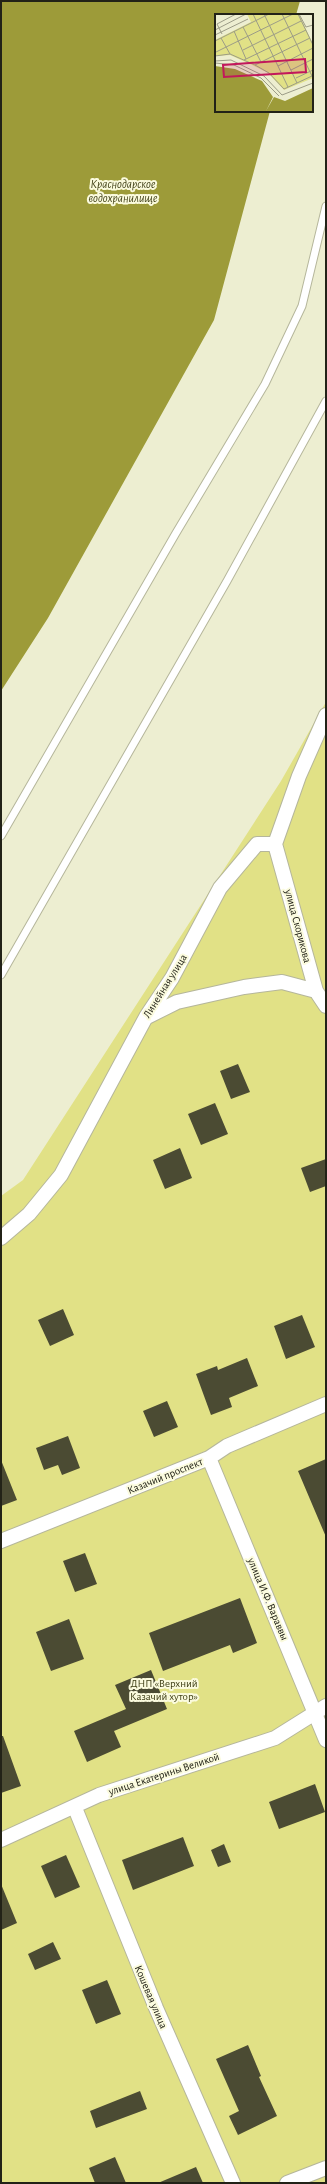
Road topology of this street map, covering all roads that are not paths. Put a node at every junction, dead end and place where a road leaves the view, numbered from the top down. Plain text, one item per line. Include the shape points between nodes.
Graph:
1 (326, 206) edge
2 (326, 401) edge
3 (326, 715) edge
4 (1, 836) edge
5 (275, 844) junction
6 (1, 975) edge
7 (316, 991) junction
8 (326, 1006) edge
9 (146, 1017) junction
10 (1, 1238) edge
11 (326, 1404) edge
12 (210, 1458) junction
13 (1, 1541) edge
14 (321, 1709) edge
15 (326, 1740) edge
16 (75, 1808) junction
17 (1, 1840) edge
18 (326, 2168) edge
19 (233, 2183) edge
20 (287, 2183) edge

1 - 4 lane via 302,306 265,384 172,539
2 - 6 lane via 227,581
3 - 5 street via 299,776
5 - 7 street, улица Скорикова
5 - 9 street, Линейная улица via 257,844 220,888 172,978
7 - 8 street, улица Скорикова
7 - 9 street via 282,982 244,987 177,1002
9 - 10 street, Линейная улица via 61,1175 29,1214
11 - 12 street, Казачий проспект via 227,1446
12 - 13 street, Казачий проспект
12 - 14 street, улица И.Ф. Вараввы
14 - 15 street, улица И.Ф. Вараввы
14 - 16 street, улица Екатерины Великой via 275,1738 99,1795
16 - 17 street, улица Екатерины Великой
16 - 19 street, Кошевая улица via 156,2008
18 - 20 street

